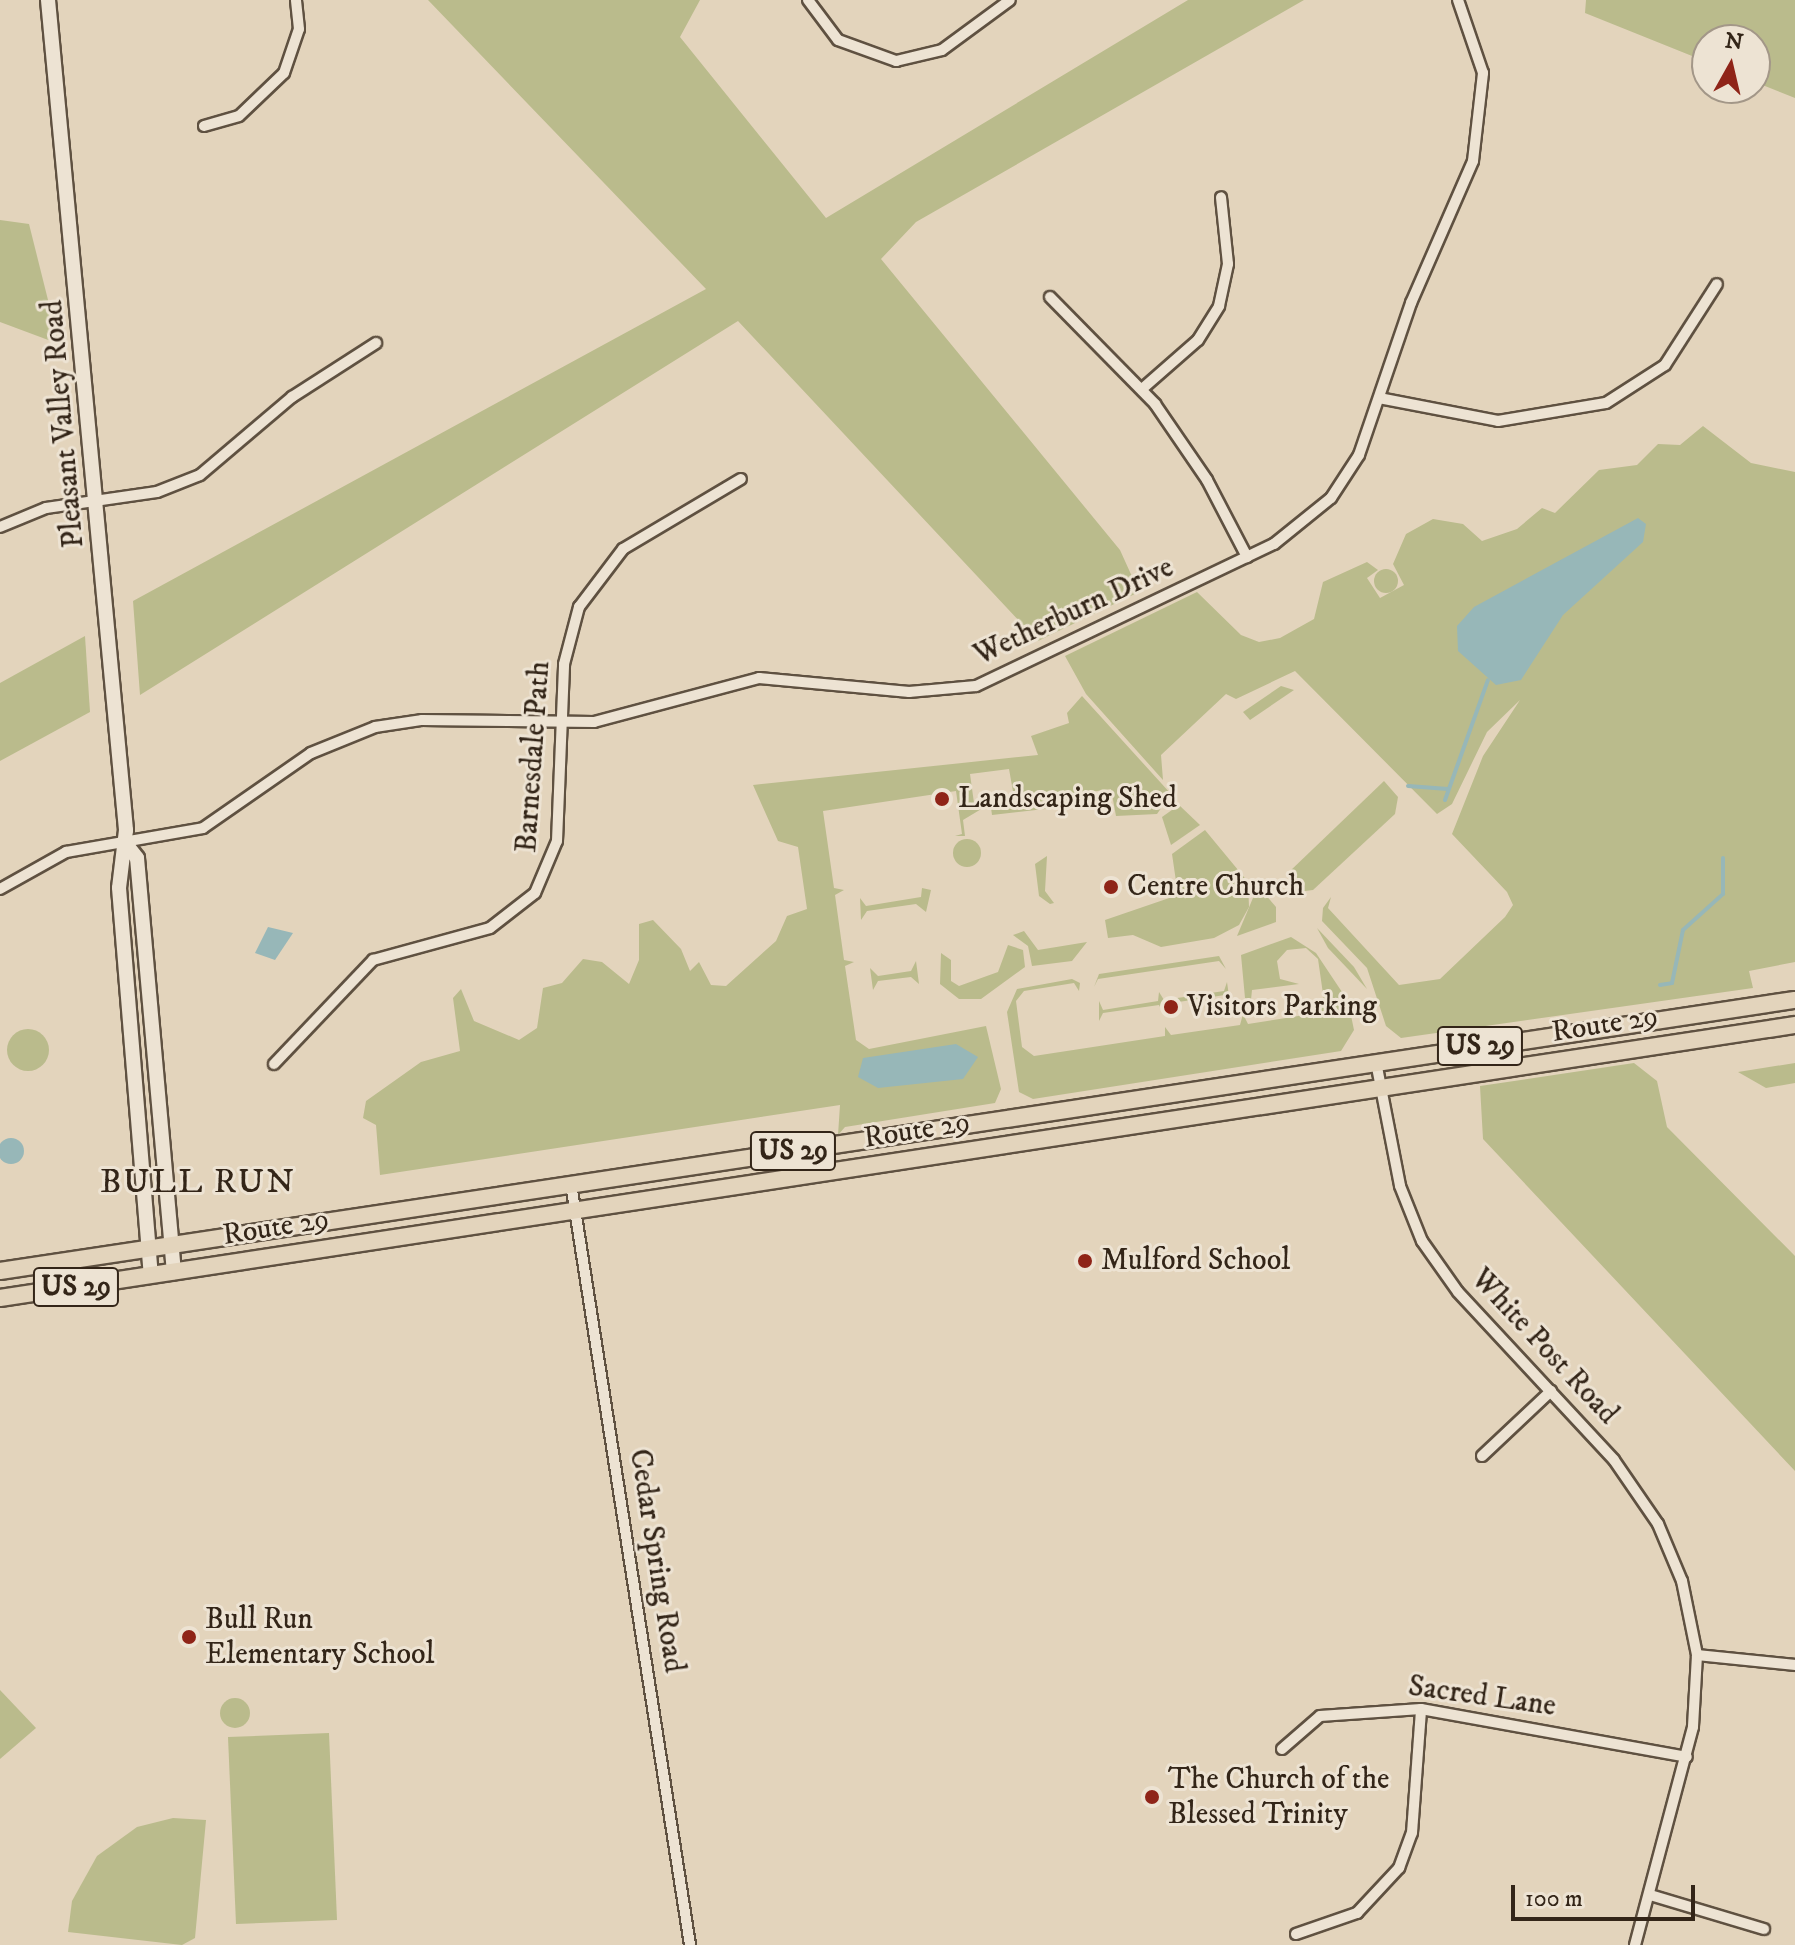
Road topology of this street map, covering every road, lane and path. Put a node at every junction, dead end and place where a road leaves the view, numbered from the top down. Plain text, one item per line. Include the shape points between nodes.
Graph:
1 (48, 0) edge
2 (296, 0) edge
3 (808, 0) edge
4 (1010, 0) edge
5 (1458, 0) edge
6 (204, 126) dead end
7 (1221, 197) dead end
8 (1717, 284) dead end
9 (1050, 297) dead end
10 (376, 343) dead end
11 (1142, 389) junction
12 (1379, 398) junction
13 (741, 479) dead end
14 (97, 500) junction
15 (0, 527) edge
16 (1247, 557) junction
17 (562, 722) junction
18 (126, 844) junction
19 (0, 889) edge
20 (1795, 1000) edge
21 (1795, 1025) edge
22 (1376, 1062) junction
23 (274, 1064) dead end
24 (1380, 1088) junction
25 (571, 1184) junction
26 (575, 1210) junction
27 (174, 1245) junction
28 (149, 1249) junction
29 (0, 1271) edge
30 (174, 1272) junction
31 (151, 1275) junction
32 (0, 1298) edge
33 (1551, 1391) junction
34 (1482, 1456) dead end
35 (1697, 1655) junction
36 (1795, 1665) edge
37 (1421, 1709) junction
38 (1282, 1749) dead end
39 (1687, 1757) junction
40 (1650, 1895) junction
41 (1764, 1929) dead end
42 (1296, 1934) dead end
43 (690, 1945) edge
44 (1635, 1945) edge

1 - 14 main road, Pleasant Valley Road
2 - 6 street via 297,38 284,73 239,116
3 - 4 street via 838,40 896,61 942,50
5 - 12 street, Wetherburn Drive via 1483,73 1480,140
7 - 11 street via 1228,264 1219,306 1198,340
8 - 12 street via 1665,365 1606,403 1498,421
9 - 11 street
10 - 14 street via 292,397 200,475 157,492
11 - 16 street via 1207,480
12 - 16 street, Wetherburn Drive via 1359,455 1331,498 1293,532
13 - 17 street, Barnesdale Path via 635,540 597,578 567,640
14 - 15 street via 46,508
14 - 18 main road, Pleasant Valley Road
16 - 17 street, Wetherburn Drive via 976,686 909,692 759,678 623,718
17 - 18 street, Wetherburn Drive via 422,720 375,727 311,753 203,828
17 - 23 street, Barnesdale Path via 557,841 535,893 490,928 373,960
18 - 19 street, Wetherburn Drive via 66,852
18 - 27 main road, Pleasant Valley Road via 137,858
18 - 28 main road, Pleasant Valley Road via 118,859 119,888
20 - 22 main road, Route 29 / US 29
21 - 24 main road, Route 29 / US 29
22 - 24 street, White Post Road
22 - 25 main road, Route 29 / US 29
24 - 26 main road, Route 29 / US 29
24 - 33 street, White Post Road via 1400,1186 1422,1241 1458,1292
25 - 26 street, Cedar Spring Road
25 - 27 main road, Route 29 / US 29
26 - 30 main road, Route 29 / US 29
26 - 43 street, Cedar Spring Road
27 - 28 main road, Route 29 / US 29
27 - 30 main road, Pleasant Valley Road
28 - 29 main road, Route 29 / US 29
28 - 31 main road, Pleasant Valley Road
30 - 31 main road, Route 29 / US 29
31 - 32 main road, Route 29 / US 29
33 - 34 street
33 - 35 street, White Post Road via 1614,1460 1658,1524 1682,1581
35 - 36 street
35 - 39 street, White Post Road
37 - 38 street, Sacred Lane via 1320,1716
37 - 39 street, Sacred Lane
37 - 42 street via 1412,1833 1399,1868 1357,1913
39 - 40 street, White Post Road
40 - 41 street
40 - 44 street, White Post Road

